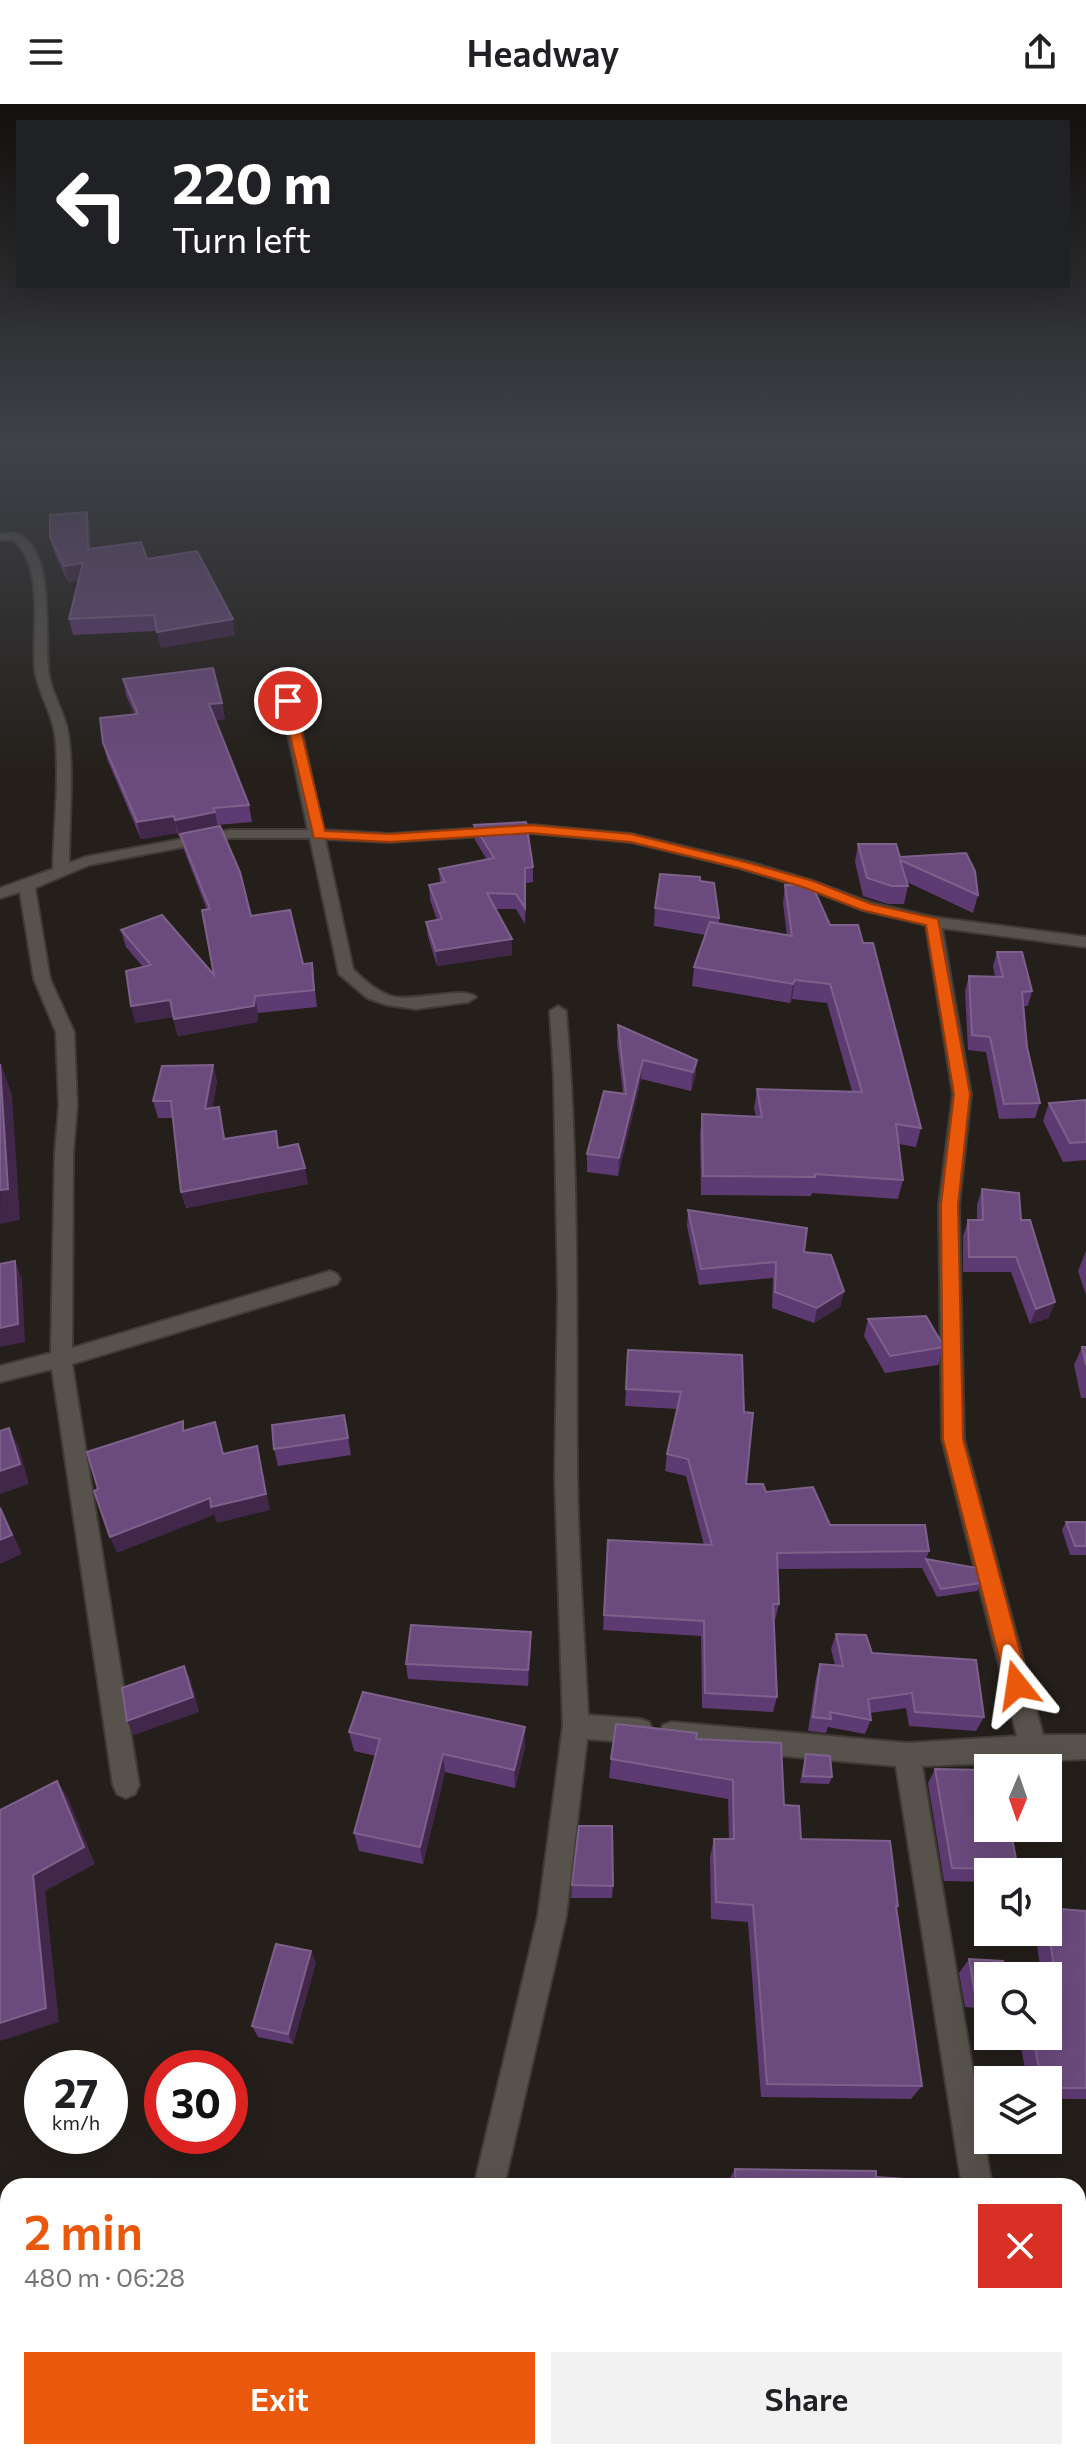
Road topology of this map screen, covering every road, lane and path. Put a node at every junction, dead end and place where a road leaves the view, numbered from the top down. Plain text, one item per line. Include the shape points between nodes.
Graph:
1 (28, 553) edge
2 (288, 701) dead end
3 (319, 835) junction
4 (61, 871) junction
5 (27, 886) junction
6 (0, 893) edge
7 (933, 922) junction
8 (1086, 942) edge
9 (468, 997) dead end
10 (558, 1011) dead end
11 (330, 1279) dead end
12 (61, 1359) junction
13 (0, 1374) edge
14 (576, 1726) junction
15 (1033, 1747) junction
16 (1086, 1747) edge
17 (907, 1755) junction
18 (126, 1785) dead end
19 (491, 2178) edge
20 (976, 2178) edge

1 - 4 street via 40,581 41,670 62,737
2 - 3 street
3 - 4 street via 230,834 115,854
3 - 7 street via 390,838 531,829 631,838 744,865 867,907
3 - 9 street via 345,970 364,992 395,1003
4 - 5 street
5 - 6 street
5 - 12 street via 42,979 65,1032
7 - 8 street
7 - 15 street via 962,1094 949,1205 953,1439
10 - 14 street
11 - 12 street
12 - 13 street
12 - 18 street
14 - 17 street
14 - 19 street via 552,1916
15 - 16 street
15 - 17 street
17 - 20 street

